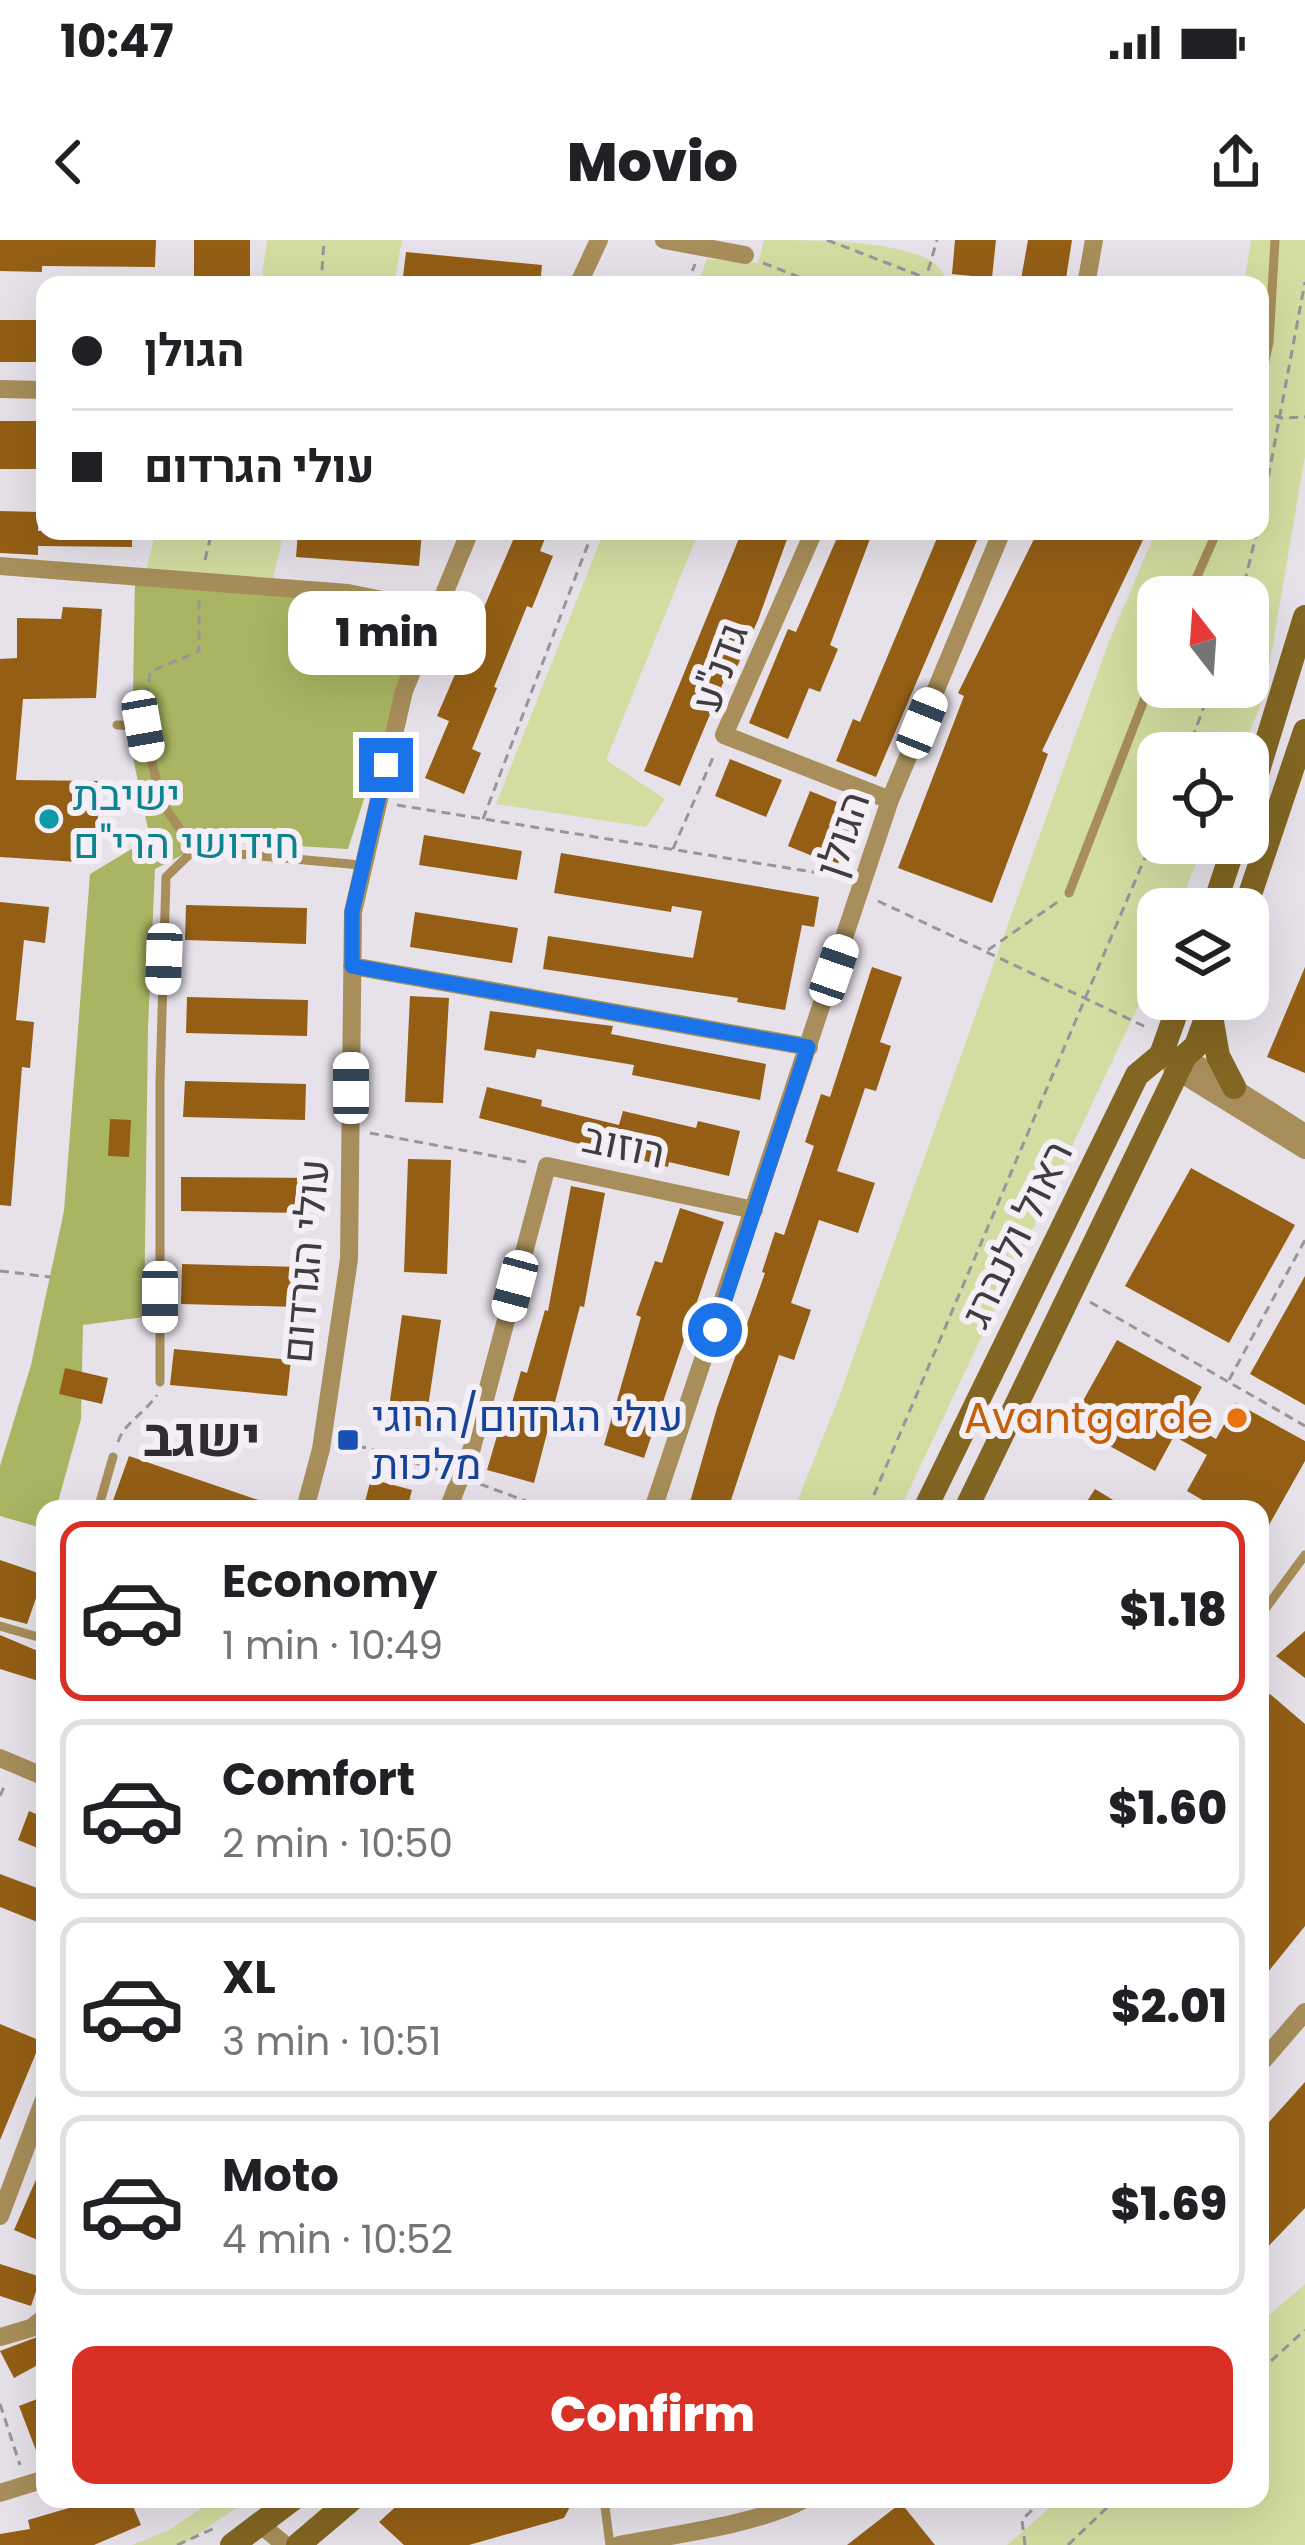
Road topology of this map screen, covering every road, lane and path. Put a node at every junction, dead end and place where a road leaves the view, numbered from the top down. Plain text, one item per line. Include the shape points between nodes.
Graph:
1 (324, 240) edge
2 (599, 240) edge
3 (664, 240) edge
4 (827, 240) edge
5 (937, 240) edge
6 (1094, 240) edge
7 (1275, 240) edge
8 (745, 255) joint
9 (321, 276) edge
10 (582, 276) edge
11 (798, 276) edge
12 (911, 276) edge
13 (927, 276) edge
14 (1088, 276) edge
15 (1305, 282) edge
16 (1269, 343) edge
17 (1305, 348) edge
18 (1294, 352) junction
19 (0, 389) edge
20 (36, 390) edge
21 (1269, 414) edge
22 (1305, 417) edge
23 (1282, 418) junction
24 (1269, 479) edge
25 (210, 540) edge
26 (466, 540) edge
27 (590, 540) edge
28 (810, 540) edge
29 (998, 540) edge
30 (1213, 540) edge
31 (1255, 540) edge
32 (0, 566) edge
33 (1197, 576) edge
34 (1246, 576) edge
35 (199, 583) junction
36 (437, 611) junction
37 (1305, 616) edge
38 (1141, 708) edge
39 (117, 725) dead end
40 (143, 726) junction
41 (1305, 730) edge
42 (1269, 734) edge
43 (724, 735) junction
44 (890, 800) junction
45 (377, 802) junction
46 (483, 819) junction
47 (673, 849) junction
48 (194, 850) junction
49 (1143, 864) edge
50 (361, 865) junction
51 (862, 886) junction
52 (1252, 888) edge
53 (1070, 893) joint
54 (986, 951) junction
55 (352, 966) junction
56 (1088, 998) junction
57 (1151, 1020) edge
58 (1179, 1020) edge
59 (1206, 1020) edge
60 (1211, 1020) edge
61 (808, 1047) junction
62 (1174, 1062) junction
63 (1234, 1087) junction
64 (351, 1129) junction
65 (1305, 1133) edge
66 (1305, 1150) edge
67 (547, 1166) junction
68 (754, 1210) junction
69 (1305, 1240) edge
70 (0, 1271) edge
71 (50, 1277) dead end
72 (1072, 1292) junction
73 (160, 1382) joint
74 (1228, 1382) junction
75 (1015, 1410) junction
76 (1045, 1424) dead end
77 (1305, 1426) edge
78 (324, 1435) junction
79 (113, 1457) joint
80 (461, 1477) junction
81 (101, 1500) edge
82 (307, 1500) edge
83 (452, 1500) edge
84 (523, 1500) edge
85 (656, 1500) edge
86 (872, 1500) edge
87 (929, 1500) edge
88 (970, 1500) edge
89 (1305, 1555) edge
90 (1269, 1604) edge
91 (0, 1626) edge
92 (36, 1636) edge
93 (0, 1758) edge
94 (36, 1773) edge
95 (1305, 2012) edge
96 (1269, 2054) edge
97 (36, 2122) edge
98 (0, 2216) edge
99 (36, 2324) edge
100 (1305, 2330) edge
101 (0, 2336) edge
102 (1269, 2363) edge
103 (0, 2404) edge
104 (36, 2482) edge
105 (0, 2493) edge
106 (286, 2508) edge
107 (341, 2508) edge
108 (606, 2508) edge
109 (784, 2508) edge
110 (1033, 2508) edge
111 (1107, 2508) edge
112 (264, 2535) edge
113 (232, 2545) edge
114 (285, 2545) edge
115 (298, 2545) edge
116 (615, 2545) edge
117 (1025, 2545) edge
118 (1068, 2545) edge

1 - 9 path
2 - 10 street
3 - 8 street
4 - 12 path
5 - 13 path
6 - 14 street
7 - 16 lane
8 - 11 path
15 - 18 path
17 - 18 path
18 - 23 path
19 - 20 street
21 - 23 path
22 - 23 path
23 - 24 path
25 - 35 path
26 - 36 street, עולי הגרדום
27 - 46 path
28 - 43 street, גדנ"ע
29 - 44 street, הגולן
30 - 33 lane
31 - 34 path
32 - 35 street
35 - 36 street via 348,593
35 - 40 path via 199,651 150,672
36 - 45 street, עולי הגרדום via 404,691
37 - 42 street
38 - 53 lane
39 - 40 lane
40 - 48 lane via 163,803
41 - 52 street
43 - 44 street, גדנ"ע
43 - 47 path
44 - 51 street, הגולן
45 - 46 path
45 - 50 street, עולי הגרדום
46 - 47 path
47 - 51 path
48 - 50 lane
48 - 73 lane via 166,877
49 - 56 path
50 - 55 street, עולי הגרדום
51 - 54 path
51 - 61 street, הגולן
53 - 54 path
54 - 56 path
55 - 61 street
55 - 64 street, עולי הגרדום
56 - 57 path via 1148,1028
56 - 86 path
58 - 62 street, ראול ולנברג
59 - 62 street, ראול ולנברג via 1196,1046
60 - 63 street
61 - 68 street, הגולן
62 - 63 street
62 - 66 street
62 - 72 street, ראול ולנברג
62 - 87 street, ראול ולנברג via 1137,1075
63 - 65 street
64 - 67 path
64 - 78 street, עולי הגרדום via 349,1259
67 - 68 street, רוזוב
67 - 80 street, רוזוב
68 - 85 street, הגולן
69 - 74 path
70 - 71 path
72 - 74 path
72 - 75 street, ראול ולנברג
73 - 79 path via 147,1410 122,1430
74 - 77 path
75 - 76 lane
75 - 88 street, ראול ולנברג
78 - 80 path
78 - 82 street, עולי הגרדום
79 - 81 lane
80 - 83 street, רוזוב
80 - 84 path
89 - 90 lane
91 - 92 lane
93 - 94 street
95 - 96 street
97 - 98 street
99 - 101 street
100 - 102 path
103 - 104 path
104 - 105 street
106 - 112 street
107 - 115 street
108 - 116 lane
109 - 116 street
110 - 117 path via 1022,2520
111 - 118 path
112 - 113 street
112 - 114 street

